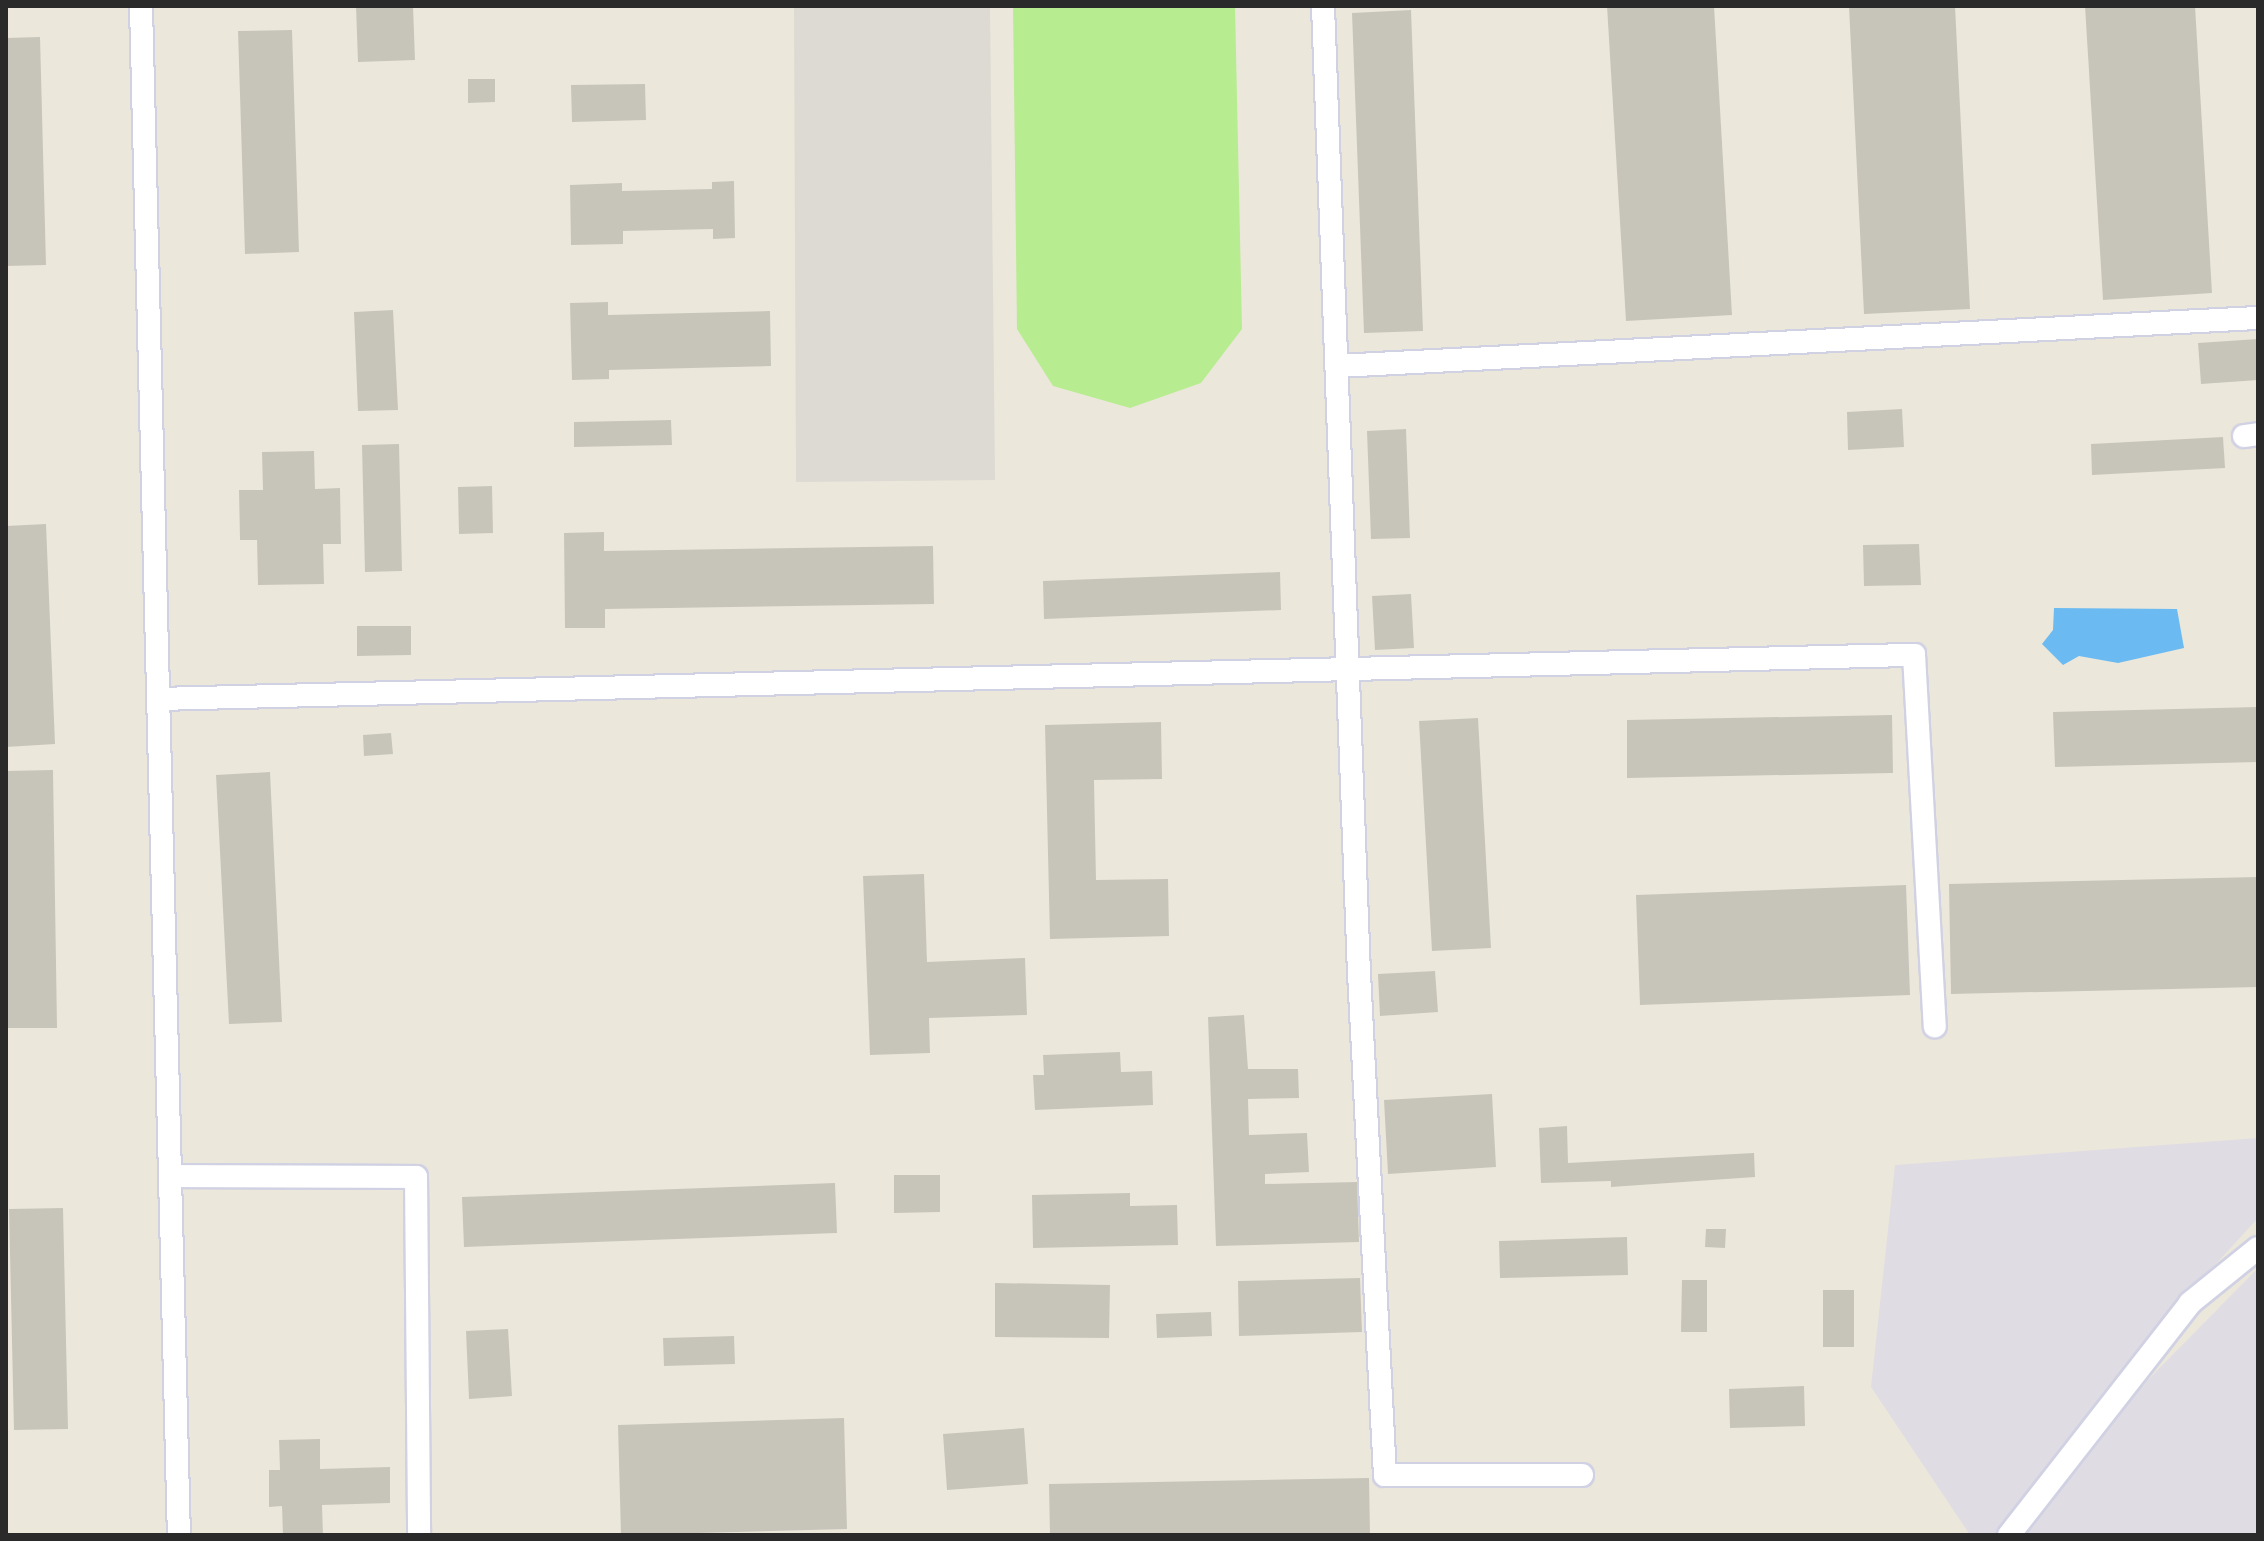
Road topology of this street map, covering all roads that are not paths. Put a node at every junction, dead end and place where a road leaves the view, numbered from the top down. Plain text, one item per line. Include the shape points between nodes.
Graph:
1 (141, 6) edge
2 (1323, 6) edge
3 (2258, 318) edge
4 (1338, 366) junction
5 (1348, 668) junction
6 (158, 699) junction
7 (1935, 1026) dead end
8 (170, 1176) junction
9 (2258, 1248) edge
10 (1582, 1475) dead end
11 (179, 1535) edge
12 (419, 1535) edge
13 (2009, 1535) edge

1 - 6 lane
2 - 4 lane
3 - 4 lane
4 - 5 lane
5 - 6 lane via 1009,681
5 - 7 lane via 1914,655
5 - 10 lane via 1385,1475
6 - 8 lane
8 - 11 lane
8 - 12 lane via 416,1177
9 - 13 lane via 2190,1303

